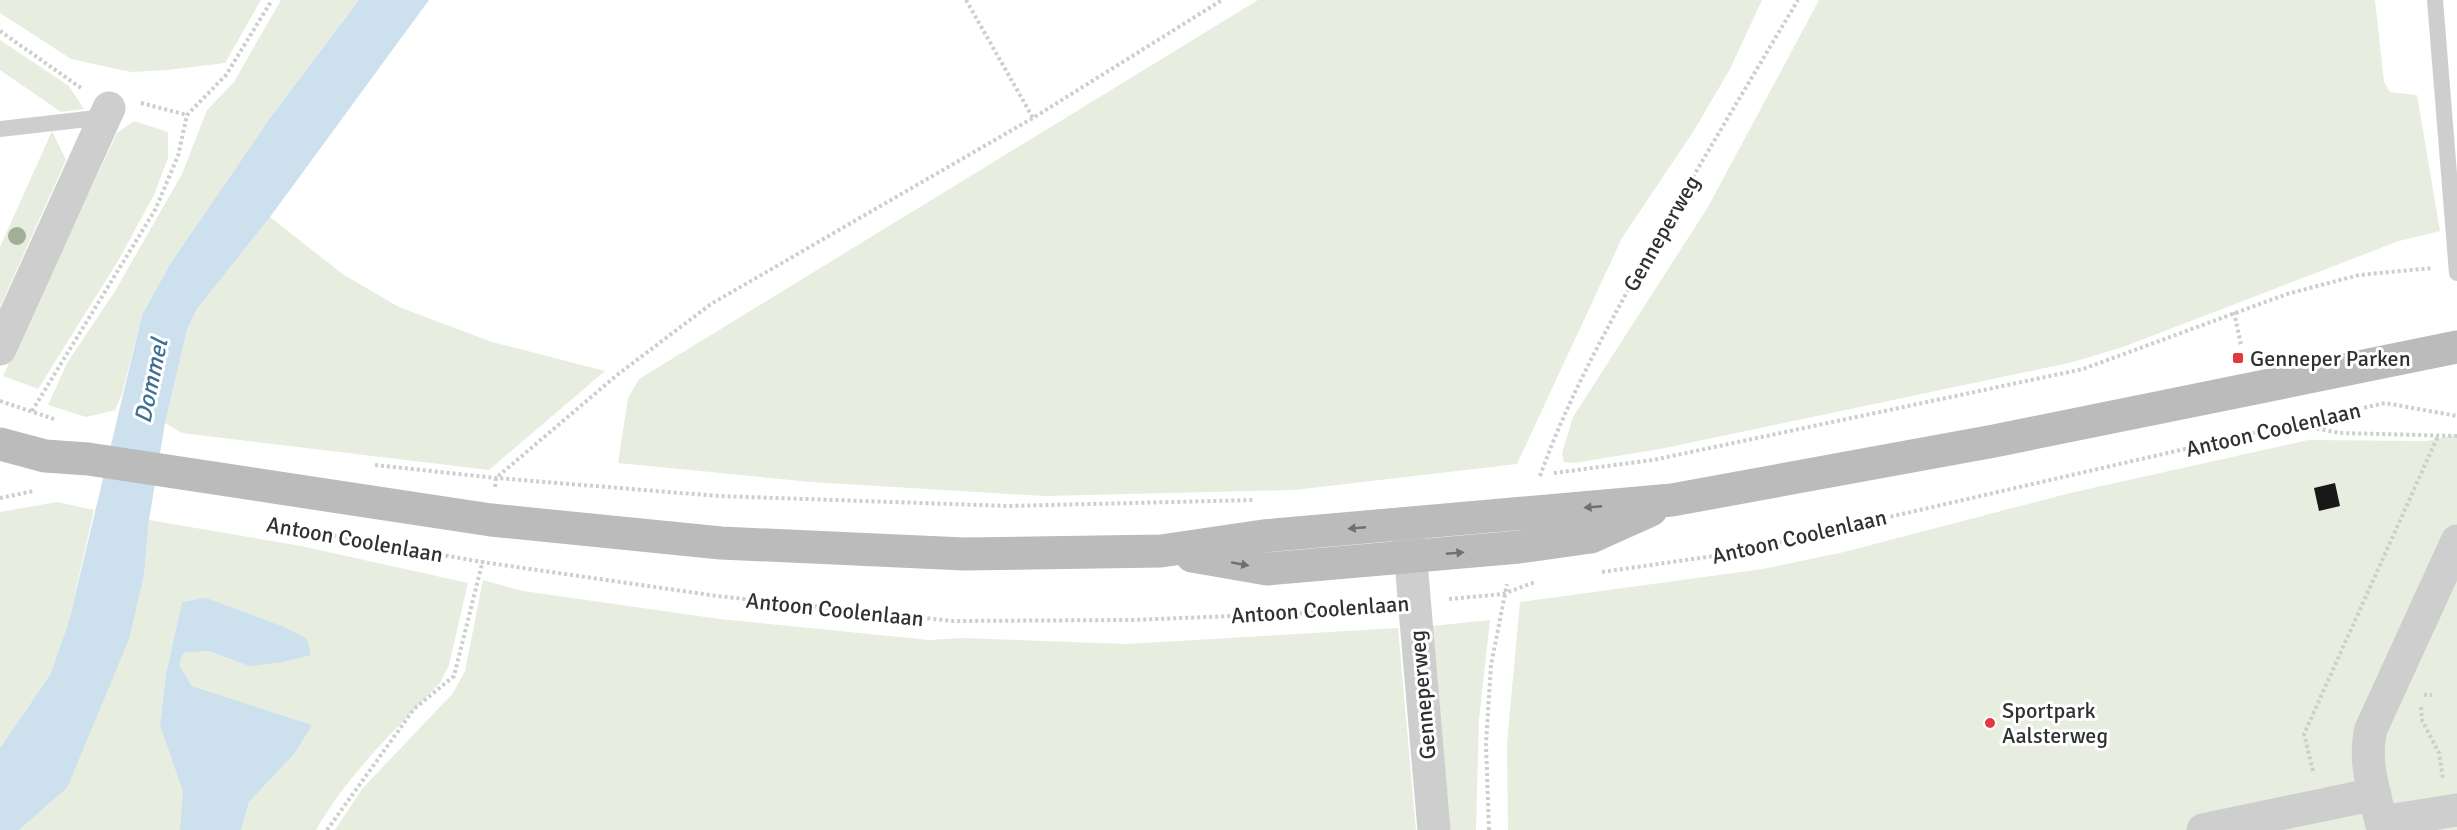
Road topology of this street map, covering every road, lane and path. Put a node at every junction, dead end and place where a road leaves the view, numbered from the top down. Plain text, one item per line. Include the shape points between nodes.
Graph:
1 (272, 0) edge
2 (966, 0) edge
3 (1222, 0) edge
4 (1798, 0) edge
5 (2435, 0) edge
6 (0, 31) edge
7 (107, 113) junction
8 (187, 115) junction
9 (1033, 118) junction
10 (0, 129) edge
11 (2456, 270) edge
12 (2234, 312) junction
13 (2241, 345) dead end
14 (2457, 347) edge
15 (0, 349) edge
16 (0, 401) edge
17 (2457, 416) edge
18 (2295, 424) junction
19 (2438, 436) junction
20 (2457, 436) edge
21 (0, 444) edge
22 (45, 456) junction
23 (367, 464) dead end
24 (0, 465) edge
25 (1540, 474) junction
26 (1529, 476) dead end
27 (496, 478) junction
28 (1255, 500) dead end
29 (1672, 500) junction
30 (1408, 524) junction
31 (285, 527) dead end
32 (2457, 541) edge
33 (1161, 551) junction
34 (1410, 557) junction
35 (1641, 559) dead end
36 (483, 562) junction
37 (1642, 566) junction
38 (1596, 573) dead end
39 (1537, 581) dead end
40 (1503, 594) junction
41 (1414, 603) junction
42 (2401, 664) junction
43 (2375, 794) junction
44 (2322, 805) junction
45 (2455, 811) edge
46 (327, 830) edge
47 (1434, 830) edge
48 (1489, 830) edge
49 (2203, 830) edge

1 - 8 path via 226,75
2 - 9 path
3 - 9 path
4 - 25 path, Genneperweg via 1598,345
5 - 11 lane
6 - 7 path
7 - 8 path via 140,103
7 - 10 lane
7 - 15 street
8 - 16 path via 178,156 155,210 32,411
9 - 27 path via 711,304 616,375
11 - 12 path via 2359,275
12 - 13 path
12 - 25 path via 2083,369 1653,460
14 - 29 main road, Antoon Coolenlaan via 1994,441
17 - 18 path, Antoon Coolenlaan via 2385,403
18 - 19 path via 2340,433
18 - 37 path, Antoon Coolenlaan via 1728,555
19 - 20 path
19 - 44 path via 2304,734
21 - 22 main road, Antoon Coolenlaan
22 - 24 main road, Antoon Coolenlaan
22 - 33 main road, Antoon Coolenlaan via 88,459 491,520 722,543 964,555
23 - 27 path
25 - 26 path
27 - 28 path via 718,496 1009,506
29 -> 30 main road, Antoon Coolenlaan
34 -> 29 main road, Antoon Coolenlaan via 1591,537
30 -> 33 main road, Antoon Coolenlaan via 1263,536
30 - 34 street, Genneperweg
31 - 36 path, Antoon Coolenlaan
32 - 42 street
33 -> 34 main road, Antoon Coolenlaan via 1267,569
34 - 41 street, Genneperweg
35 - 37 path
36 - 41 path, Antoon Coolenlaan via 717,596 953,621 1190,618
36 - 46 path via 454,676 414,709
37 - 38 path, Antoon Coolenlaan
39 - 40 path, Antoon Coolenlaan
40 - 41 path, Antoon Coolenlaan
40 - 48 path via 1491,665 1486,744
41 - 47 street, Genneperweg
42 - 43 street via 2367,745 2367,765
42 - 45 path via 2420,696 2422,720 2439,753
43 - 44 street
43 - 45 street via 2380,822
44 - 49 street

